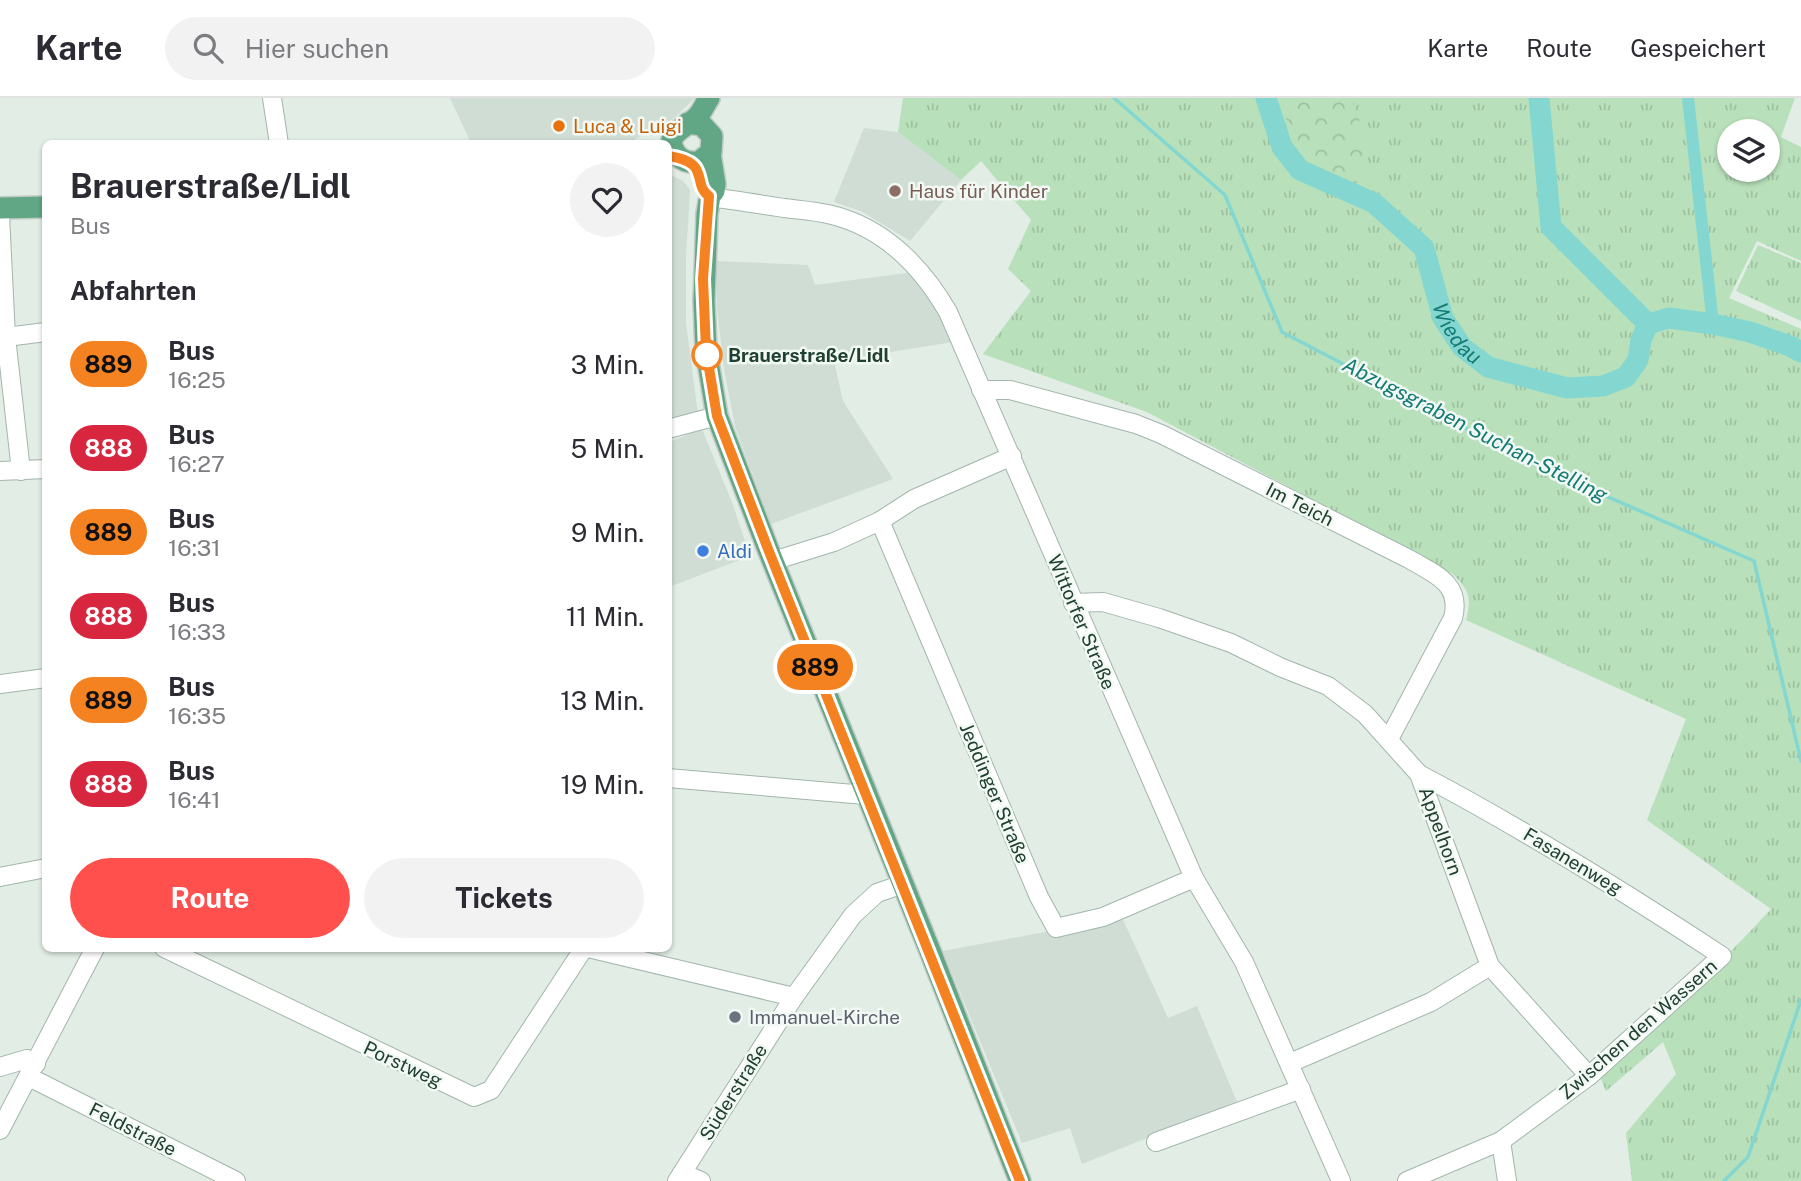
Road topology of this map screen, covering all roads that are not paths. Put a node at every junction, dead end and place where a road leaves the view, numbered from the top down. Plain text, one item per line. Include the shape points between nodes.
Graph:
1 (272, 98) edge
2 (709, 98) edge
3 (723, 98) edge
4 (675, 134) edge
5 (278, 140) edge
6 (710, 143) junction
7 (680, 159) edge
8 (709, 197) junction
9 (42, 207) edge
10 (0, 208) edge
11 (0, 215) edge
12 (42, 332) edge
13 (6, 337) junction
14 (981, 390) junction
15 (717, 416) junction
16 (672, 428) edge
17 (1012, 456) junction
18 (42, 469) edge
19 (0, 471) edge
20 (21, 471) junction
21 (880, 521) junction
22 (773, 561) junction
23 (1073, 603) junction
24 (42, 679) edge
25 (0, 684) edge
26 (1389, 738) junction
27 (1419, 774) junction
28 (672, 778) edge
29 (865, 795) junction
30 (42, 869) edge
31 (0, 877) edge
32 (1194, 878) junction
33 (903, 884) junction
34 (93, 952) edge
35 (172, 952) edge
36 (583, 952) edge
37 (603, 952) edge
38 (1722, 956) joint
39 (1490, 966) junction
40 (794, 997) junction
41 (1290, 1063) junction
42 (0, 1067) edge
43 (33, 1070) junction
44 (1589, 1076) junction
45 (1301, 1089) junction
46 (0, 1130) edge
47 (1501, 1140) junction
48 (1156, 1142) dead end
49 (679, 1177) edge
50 (236, 1181) edge
51 (701, 1181) edge
52 (1020, 1181) edge
53 (1341, 1181) edge
54 (1407, 1181) edge
55 (1507, 1181) edge

1 - 5 street
2 - 4 main road via 698,117
3 - 6 main road via 714,113
4 - 6 main road via 702,125
4 - 7 main road via 674,149
6 - 7 main road via 700,161
6 - 8 main road via 715,184
7 - 8 main road via 698,171
8 - 14 street, Wittorfer Straße via 831,215 891,244 935,289
8 - 15 main road via 703,279 706,350
9 - 10 main road
11 - 13 street
12 - 13 street
13 - 20 street
14 - 17 street, Wittorfer Straße
14 - 26 street, Im Teich via 1010,390 1161,434 1446,582 1454,594 1453,618
15 - 16 street
15 - 22 main road
17 - 21 street via 914,499
17 - 23 street, Wittorfer Straße
18 - 20 street
19 - 20 street
21 - 22 street via 834,542
21 - 32 street, Jeddinger Straße via 1056,928 1103,917
22 - 29 main road
23 - 26 street, Appelhorn via 1103,602 1231,643 1328,686
23 - 32 street, Wittorfer Straße
24 - 25 street
26 - 27 street, Appelhorn
27 - 38 street, Fasanenweg via 1557,852
27 - 39 street, Appelhorn
28 - 29 street
29 - 33 main road
30 - 31 street
32 - 41 street, Wittorfer Straße via 1244,962
33 - 40 street, Süderstraße via 877,893 853,915
33 - 52 main road
34 - 43 street
35 - 36 street, Porstweg via 474,1097 491,1090
37 - 40 street
38 - 44 street, Zwischen den Wassern
39 - 41 street via 1431,1002
39 - 44 street, Appelhorn
40 - 49 street, Süderstraße
41 - 45 street, Wittorfer Straße
42 - 43 street via 27,1059
43 - 46 street
43 - 50 street, Feldstraße
44 - 47 street, Zwischen den Wassern
45 - 48 street
45 - 53 street, Wittorfer Straße
47 - 54 street, Zwischen den Wassern
47 - 55 street
49 - 51 street

